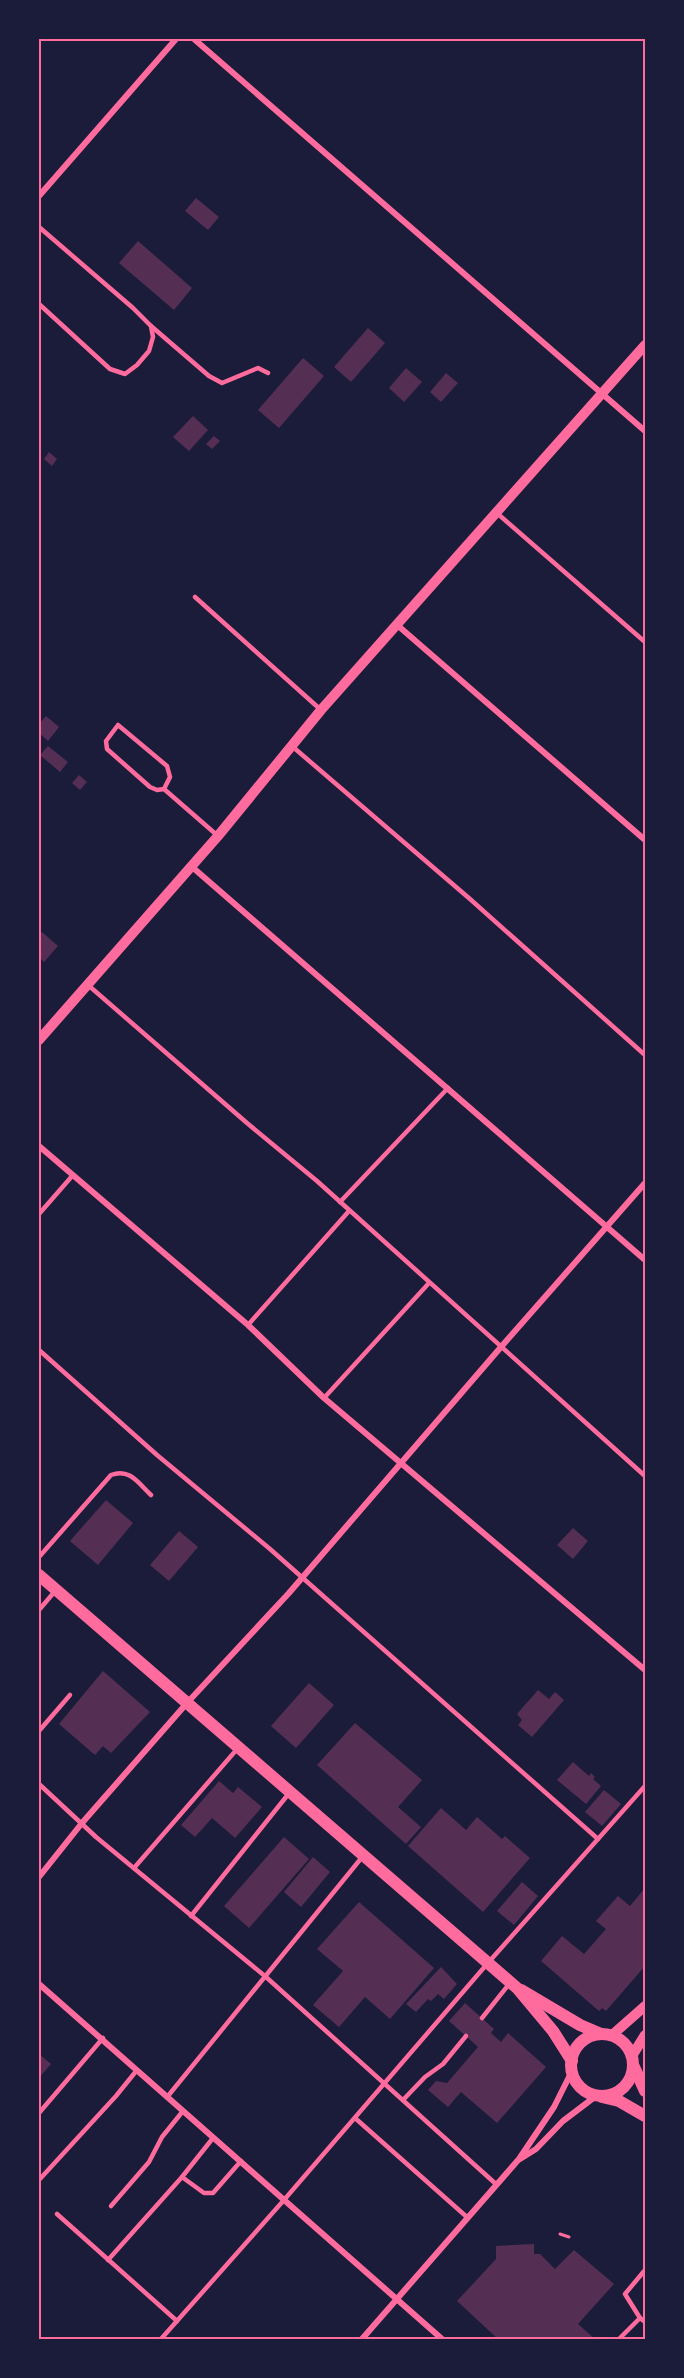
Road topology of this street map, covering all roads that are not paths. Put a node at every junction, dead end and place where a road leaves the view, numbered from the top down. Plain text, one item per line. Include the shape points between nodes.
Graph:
1 (176, 39) edge
2 (194, 39) edge
3 (39, 195) edge
4 (39, 227) edge
5 (39, 304) edge
6 (151, 326) junction
7 (645, 345) edge
8 (268, 374) dead end
9 (602, 393) junction
10 (645, 430) edge
11 (496, 512) junction
12 (195, 597) dead end
13 (396, 624) junction
14 (645, 642) edge
15 (321, 710) junction
16 (290, 745) junction
17 (164, 789) junction
18 (218, 836) junction
19 (645, 840) edge
20 (191, 866) junction
21 (88, 985) junction
22 (39, 1040) edge
23 (645, 1055) edge
24 (448, 1088) junction
25 (39, 1146) edge
26 (73, 1175) junction
27 (645, 1183) edge
28 (340, 1202) junction
29 (349, 1211) junction
30 (39, 1214) edge
31 (608, 1227) junction
32 (645, 1260) edge
33 (429, 1282) junction
34 (248, 1325) junction
35 (501, 1347) junction
36 (39, 1350) edge
37 (324, 1398) junction
38 (401, 1462) junction
39 (645, 1476) edge
40 (152, 1494) dead end
41 (39, 1557) edge
42 (39, 1575) edge
43 (302, 1578) junction
44 (56, 1590) junction
45 (39, 1610) edge
46 (645, 1670) edge
47 (70, 1695) dead end
48 (187, 1703) junction
49 (39, 1731) edge
50 (238, 1748) junction
51 (39, 1784) edge
52 (645, 1786) edge
53 (290, 1792) junction
54 (82, 1823) junction
55 (598, 1839) junction
56 (363, 1856) junction
57 (134, 1868) junction
58 (39, 1877) edge
59 (191, 1916) junction
60 (487, 1964) junction
61 (266, 1977) junction
62 (39, 1984) edge
63 (513, 1986) junction
64 (645, 2006) edge
65 (482, 2018) dead end
66 (606, 2035) junction
67 (645, 2035) edge
68 (466, 2036) dead end
69 (103, 2038) junction
70 (633, 2061) junction
71 (572, 2066) junction
72 (137, 2070) junction
73 (385, 2084) junction
74 (645, 2091) edge
75 (168, 2096) junction
76 (599, 2096) junction
77 (403, 2100) junction
78 (183, 2111) junction
79 (39, 2113) edge
80 (645, 2116) edge
81 (356, 2118) junction
82 (213, 2138) junction
83 (519, 2159) junction
84 (241, 2161) junction
85 (182, 2177) junction
86 (39, 2180) edge
87 (497, 2185) junction
88 (284, 2200) junction
89 (111, 2206) dead end
90 (57, 2214) dead end
91 (468, 2218) junction
92 (108, 2260) junction
93 (645, 2270) edge
94 (396, 2300) junction
95 (640, 2318) junction
96 (177, 2321) junction
97 (645, 2322) edge
98 (161, 2339) edge
99 (362, 2339) edge
100 (442, 2339) edge
101 (619, 2339) edge

1 - 3 street
2 - 9 street
4 - 6 lane
5 - 6 lane via 110,369 125,374 148,351 153,337
6 - 8 lane via 222,383 258,368
7 - 9 street
9 - 10 street
9 - 11 street
11 - 13 street
11 - 14 lane
12 - 15 lane
13 - 15 street
13 - 19 street
15 - 16 street
16 - 18 street
16 - 23 lane
17 - 17 lane via 150,787 107,749 106,741 118,725 167,766 170,777
17 - 18 lane
18 - 20 street
20 - 21 street
20 - 24 street
21 - 22 street
21 - 28 lane
24 - 28 lane
24 - 31 street
25 - 26 street
26 - 30 lane
26 - 34 street
27 - 31 street
28 - 29 lane
29 - 33 lane
29 - 34 lane
31 - 32 street
31 - 35 street
33 - 35 lane
33 - 37 lane
34 - 37 street
35 - 38 street
35 - 39 lane
36 - 43 lane
37 - 38 street
38 - 43 street
38 - 46 street
40 - 41 lane via 128,1473 111,1475
42 - 44 main road
43 - 48 street
43 - 55 lane
44 - 45 lane
44 - 48 main road
47 - 49 lane
48 - 50 main road
48 - 54 street
50 - 53 main road
50 - 57 lane
51 - 54 lane
52 - 55 lane
53 - 56 main road
53 - 59 lane
54 - 57 lane
54 - 58 street
55 - 60 lane
56 - 60 main road
56 - 61 lane
57 - 59 lane
59 - 61 lane
60 - 63 main road
60 - 73 lane
61 - 73 lane
61 - 75 lane
62 - 69 street
63 - 65 lane
63 - 66 main road via 573,2022
63 - 71 main road via 553,2031
64 - 66 street
66 - 70 main road via 624,2043
66 - 71 main road via 582,2042
67 - 70 street
68 - 77 lane via 443,2064
69 - 72 street
69 - 79 lane
70 - 74 main road
70 - 76 main road via 627,2085 611,2095
71 - 76 main road via 580,2087
71 - 83 street via 554,2107
72 - 75 street
72 - 86 lane
73 - 77 lane
73 - 81 lane
75 - 78 street
76 - 80 main road
76 - 83 street
77 - 87 lane
78 - 82 street
78 - 89 lane via 162,2137 149,2162
81 - 88 lane
81 - 91 lane
82 - 84 street
82 - 85 lane
83 - 87 street
84 - 85 lane via 213,2193 204,2193
84 - 88 street
85 - 92 lane
87 - 91 street
88 - 94 street
88 - 96 lane
90 - 92 lane
91 - 94 street
92 - 96 lane
93 - 95 lane via 625,2294
94 - 99 street
94 - 100 street
95 - 97 lane
95 - 101 lane
96 - 98 lane

